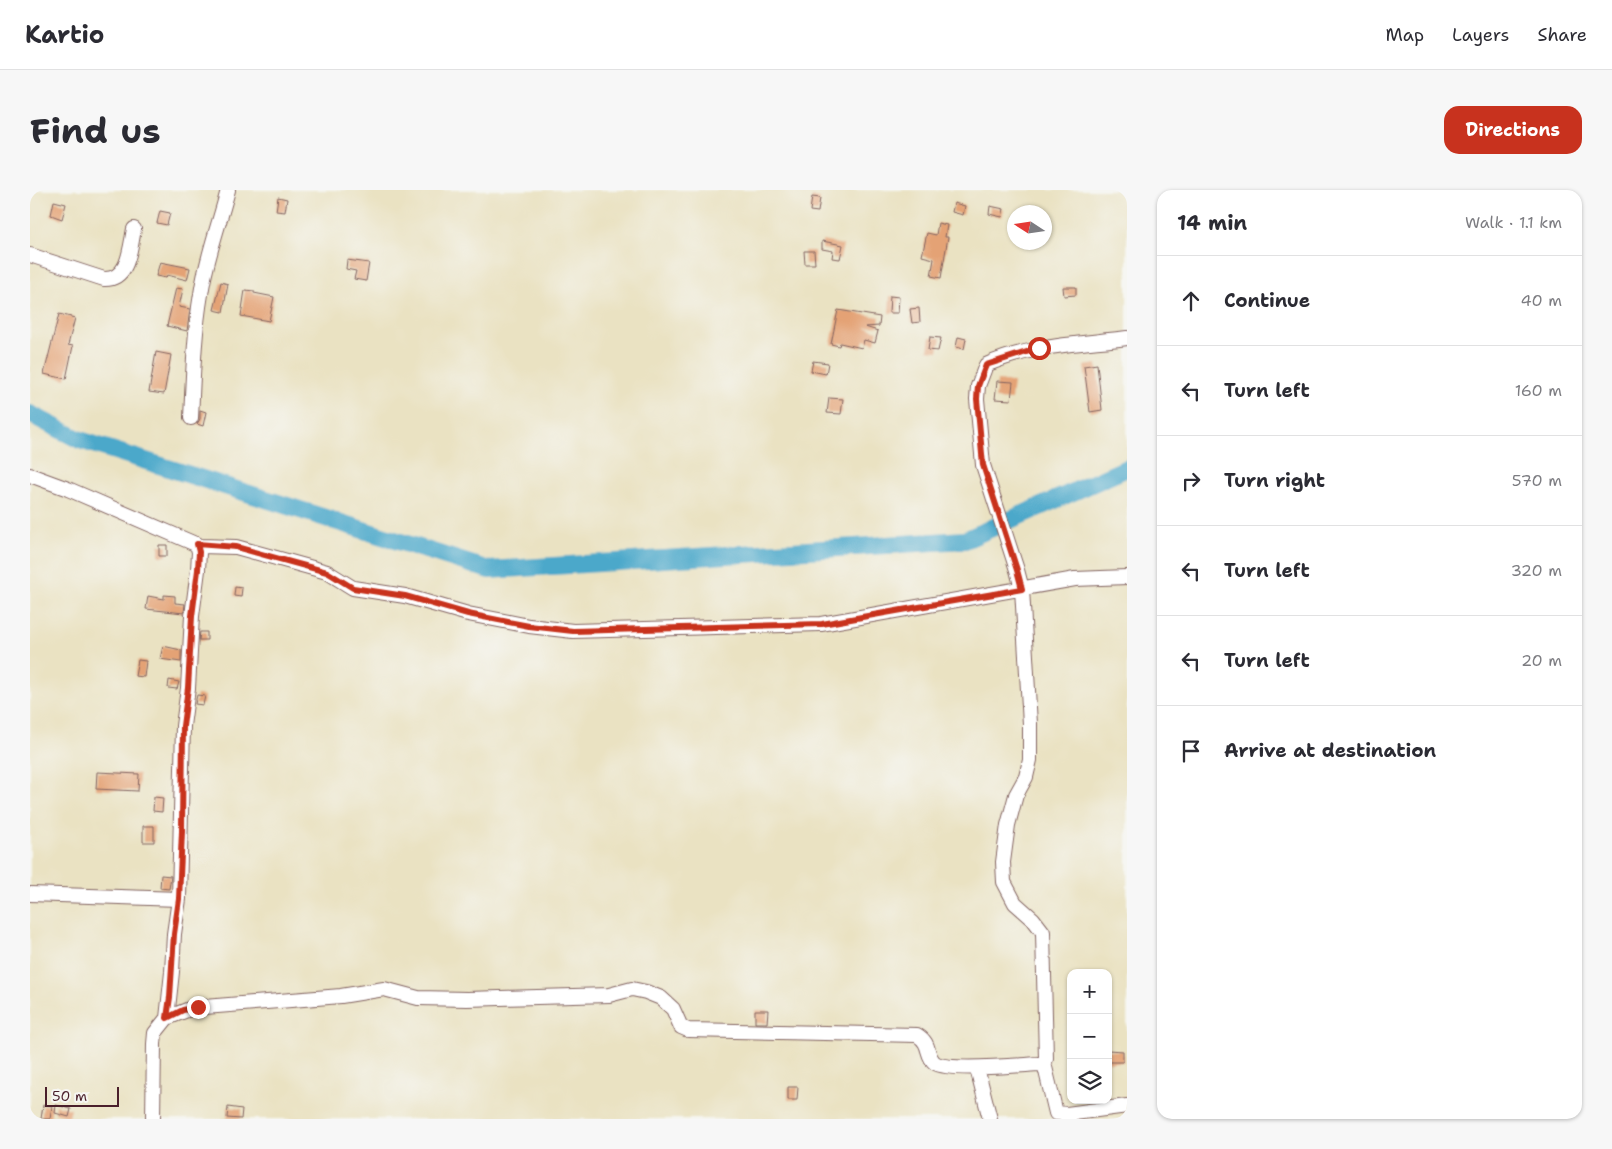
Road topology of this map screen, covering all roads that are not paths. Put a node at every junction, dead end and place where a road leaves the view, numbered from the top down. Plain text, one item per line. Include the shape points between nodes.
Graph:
1 (228, 190) edge
2 (134, 229) dead end
3 (30, 255) edge
4 (1127, 338) edge
5 (191, 418) dead end
6 (30, 475) edge
7 (197, 544) junction
8 (1127, 577) edge
9 (1022, 589) junction
10 (30, 894) edge
11 (179, 899) junction
12 (167, 1018) junction
13 (1044, 1063) junction
14 (977, 1068) junction
15 (1127, 1106) edge
16 (153, 1119) edge
17 (990, 1119) edge

1 - 5 street via 200,295
2 - 3 street via 126,265 111,280
4 - 9 street via 1039,348 986,365 977,399 983,465
6 - 7 street
7 - 9 street via 236,547 327,572 353,588 405,596 468,614 529,626 573,631 822,624
7 - 11 street via 198,570 183,726
8 - 9 street via 1075,579
9 - 13 street via 1030,760 1008,824 1003,862 1004,882 1015,902 1043,932
10 - 11 street
11 - 12 street
12 - 14 street via 192,1008 341,996 384,988 418,998 468,999 609,995 632,989 661,998 673,1009 681,1027 688,1030 917,1035 927,1044 930,1058 935,1062
12 - 16 street via 156,1033 154,1044
13 - 14 street
13 - 15 street via 1056,1113
14 - 17 street

